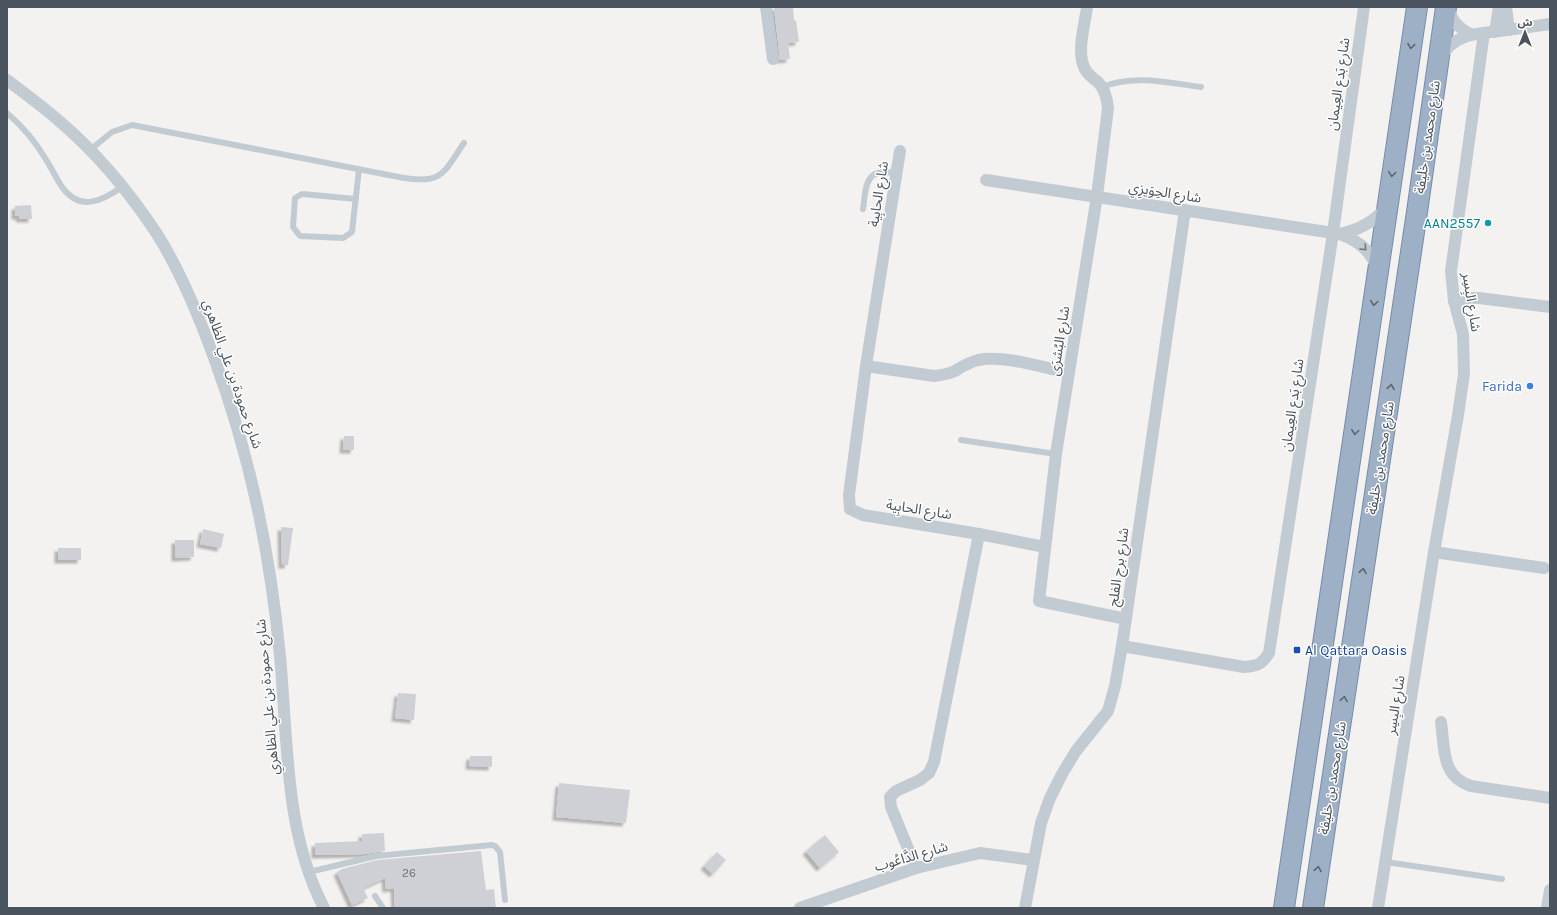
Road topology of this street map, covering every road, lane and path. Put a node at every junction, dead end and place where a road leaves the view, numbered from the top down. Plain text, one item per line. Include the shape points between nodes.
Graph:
1 (766, 7) edge
2 (1087, 7) edge
3 (1364, 7) edge
4 (1417, 7) edge
5 (1447, 7) edge
6 (1499, 7) edge
7 (1506, 7) edge
8 (1550, 24) edge
9 (1509, 30) junction
10 (1489, 32) junction
11 (1471, 34) junction
12 (773, 59) dead end
13 (1437, 61) junction
14 (7, 80) edge
15 (1102, 87) junction
16 (1201, 87) dead end
17 (7, 113) edge
18 (464, 143) dead end
19 (90, 150) junction
20 (900, 151) dead end
21 (359, 169) junction
22 (897, 173) junction
23 (986, 180) dead end
24 (122, 187) junction
25 (1097, 196) junction
26 (356, 199) junction
27 (1387, 207) junction
28 (863, 210) dead end
29 (1185, 210) junction
30 (1336, 233) junction
31 (1378, 273) junction
32 (1454, 301) junction
33 (1550, 307) edge
34 (866, 366) junction
35 (1069, 373) junction
36 (961, 440) dead end
37 (1056, 454) junction
38 (979, 534) junction
39 (1045, 547) junction
40 (1434, 552) junction
41 (1544, 568) dead end
42 (1126, 619) junction
43 (1122, 646) junction
44 (1441, 722) dead end
45 (1550, 798) edge
46 (1033, 860) junction
47 (1386, 862) junction
48 (916, 868) junction
49 (309, 872) junction
50 (1502, 879) dead end
51 (1550, 890) edge
52 (375, 896) dead end
53 (505, 900) dead end
54 (1548, 906) edge
55 (380, 907) edge
56 (324, 908) edge
57 (800, 908) edge
58 (1025, 908) edge
59 (1284, 908) edge
60 (1312, 908) edge
61 (1378, 908) edge

1 - 12 street
2 - 15 street via 1082,59 1084,68
3 - 30 street, شارع بَدع العِيمان
4 -> 27 highway, شارع محمد بن خليفة
5 - 11 street via 1457,25
5 - 13 highway, شارع محمد بن خليفة
6 - 10 street, شارع البِسِر
7 - 9 street
8 - 9 street
9 - 10 street
10 - 11 street
10 - 32 street, شارع البِسِر via 1451,271
11 - 13 street via 1452,44
60 -> 13 highway, شارع محمد بن خليفة
14 - 19 street, شارع حمودة بن علي الظاهري via 57,118
15 - 16 lane via 1136,79
15 - 25 street, شارع البُشرَى via 1106,93 1108,108
17 - 24 lane via 44,155 62,186 73,198 98,201
18 - 21 lane via 448,168 433,179 413,180
19 - 21 lane via 112,132 132,125
19 - 24 street, شارع حمودة بن علي الظاهري
20 - 22 street, شارع الحابِية
21 - 26 lane
22 - 28 lane via 882,172 872,175
22 - 34 street, شارع الحابِية
23 - 25 street, شارع الحِوَيزِي
24 - 49 street, شارع حمودة بن علي الظاهري via 158,235 190,296 220,374 245,454 260,516 271,579 289,773 301,848
25 - 29 street, شارع الحِوَيزِي
25 - 35 street, شارع البُشرَى
26 - 26 lane via 352,232 344,238 300,236 292,227 295,198 298,195
27 - 30 street, شارع الحِوَيزِي via 1371,222 1351,231
27 - 31 highway, شارع محمد بن خليفة
29 - 30 street, شارع الحِوَيزِي
29 - 42 street, شارع برج الفلج
30 -> 31 street, شارع الحِوَيزِي via 1358,242 1365,248
30 - 43 street, شارع بَدع العِيمان via 1269,653 1264,662 1244,667
31 -> 59 highway, شارع محمد بن خليفة
32 - 33 street via 1480,298
32 - 40 street, شارع البِسِر via 1463,334 1464,374
34 - 35 street via 934,376 945,375 976,361 1002,359
34 - 38 street, شارع الحابِية via 849,495 850,509 863,515
35 - 37 street, شارع البُشرَى
36 - 37 lane
37 - 39 street, شارع البُشرَى
38 - 39 street
38 - 48 street via 934,762 929,773 890,797 891,807
39 - 42 street, شارع البُشرَى via 1039,601
40 - 41 street
40 - 47 street, شارع البِسِر
42 - 43 street, شارع برج الفلج
43 - 46 street, شارع برج الفلج via 1108,711 1076,751 1062,774 1041,823
44 - 45 street via 1448,768 1453,777 1461,783
46 - 48 street, شارع الدَّاعُوب via 980,853
46 - 58 street, شارع برج الفلج
47 - 50 lane
47 - 61 street, شارع البِسِر
48 - 57 street, شارع الدَّاعُوب
49 - 53 lane via 376,856 492,845 498,849 501,856
49 - 56 street, شارع حمودة بن علي الظاهري
51 - 54 street
52 - 55 lane

